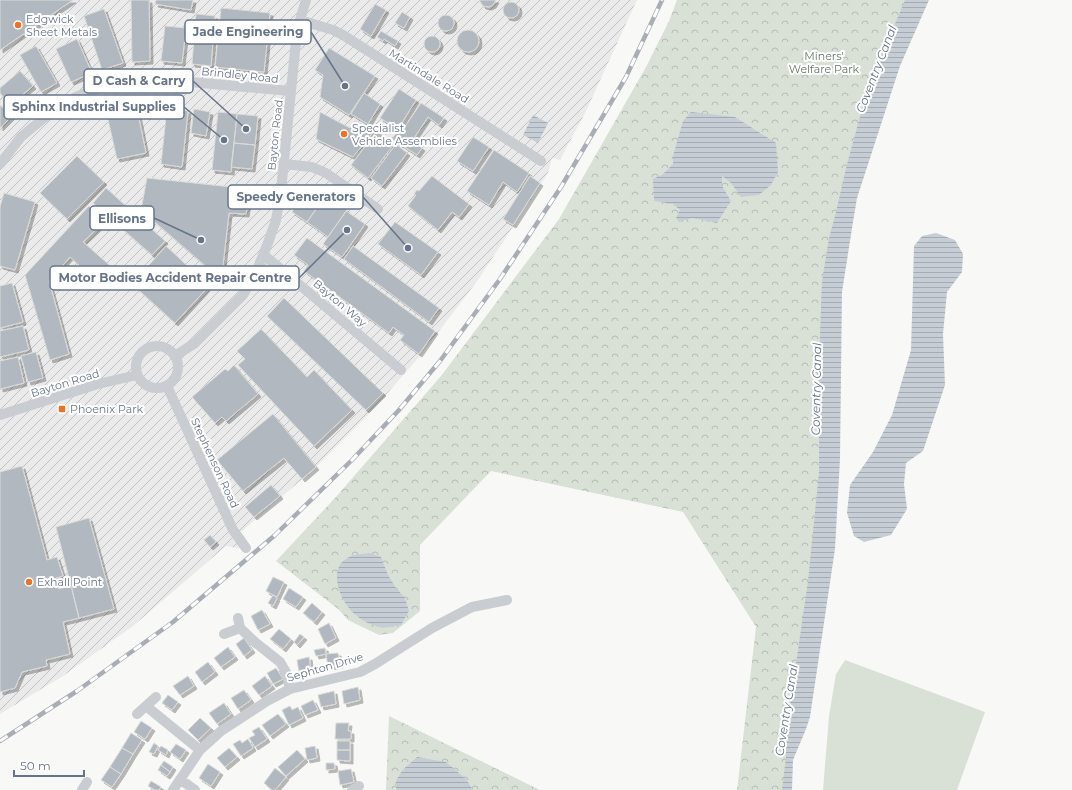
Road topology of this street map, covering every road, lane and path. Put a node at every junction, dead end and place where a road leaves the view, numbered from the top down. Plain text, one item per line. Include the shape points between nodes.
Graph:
1 (306, 0) edge
2 (300, 20) junction
3 (291, 91) junction
4 (541, 161) dead end
5 (0, 164) edge
6 (284, 164) junction
7 (378, 209) dead end
8 (264, 255) junction
9 (175, 356) junction
10 (401, 370) dead end
11 (137, 375) junction
12 (167, 386) junction
13 (0, 415) edge
14 (246, 548) dead end
15 (507, 600) dead end
16 (224, 634) dead end
17 (290, 689) junction
18 (156, 698) dead end
19 (146, 706) junction
20 (137, 714) dead end
21 (200, 750) junction
22 (180, 780) junction
23 (173, 790) edge
24 (195, 790) edge

1 - 2 street, Bayton Road
2 - 3 street, Bayton Road
2 - 4 street, Martindale Road via 342,35
3 - 5 street, Brindley Road via 156,79 130,80 107,85 56,108 21,136
3 - 6 street, Bayton Road
6 - 7 street via 312,167 326,173
6 - 8 street, Bayton Road via 276,220
8 - 9 street, Bayton Road via 243,295 195,343
8 - 10 street, Bayton Way
9 - 11 street via 164,347 150,346 136,361
9 - 12 street via 177,373
11 - 12 street via 150,387
11 - 13 street, Bayton Road via 98,384
12 - 14 street, Stephenson Road via 233,530
15 - 17 street, Sephton Drive via 472,608 432,628 360,672
16 - 17 street via 239,623 256,644 280,662 286,672
17 - 21 street, Sephton Drive via 221,730
18 - 19 street
19 - 20 street
19 - 21 street
21 - 22 street, Sephton Drive
22 - 23 street, Sephton Drive
22 - 24 street

